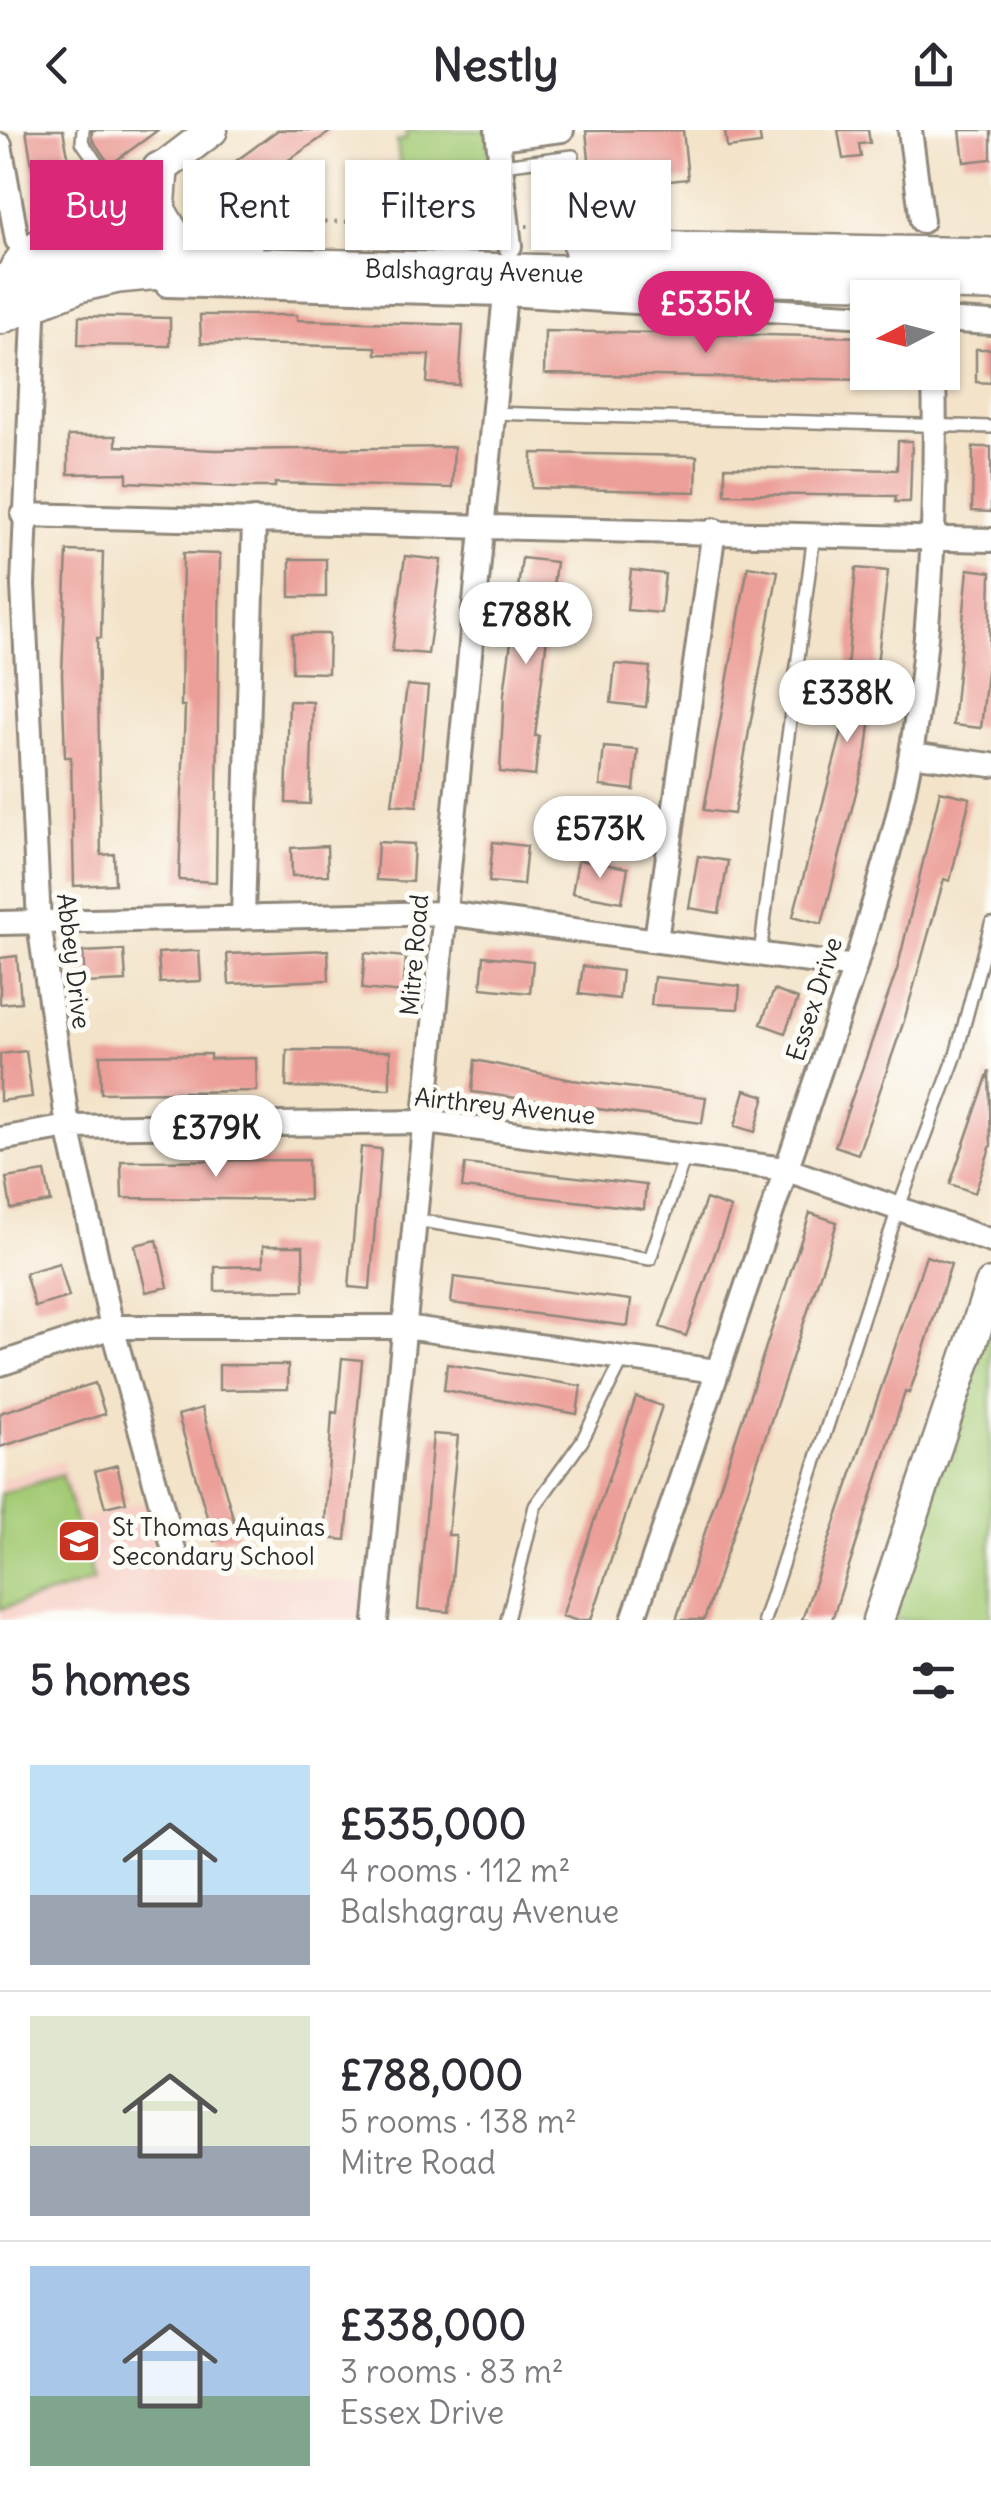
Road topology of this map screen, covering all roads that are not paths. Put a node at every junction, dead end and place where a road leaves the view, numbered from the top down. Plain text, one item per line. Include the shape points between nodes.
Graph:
1 (83, 130) edge
2 (212, 130) edge
3 (562, 130) edge
4 (910, 130) edge
5 (497, 134) edge
6 (0, 145) edge
7 (573, 156) dead end
8 (108, 160) edge
9 (501, 160) edge
10 (511, 164) edge
11 (163, 165) edge
12 (163, 220) edge
13 (921, 222) dead end
14 (511, 228) edge
15 (345, 235) edge
16 (176, 242) junction
17 (55, 250) edge
18 (99, 250) edge
19 (97, 253) junction
20 (991, 256) edge
21 (22, 276) edge
22 (991, 283) edge
23 (79, 284) junction
24 (164, 286) dead end
25 (505, 294) junction
26 (850, 315) edge
27 (960, 321) edge
28 (991, 323) edge
29 (934, 390) edge
30 (492, 413) junction
31 (935, 426) junction
32 (991, 427) edge
33 (23, 515) junction
34 (254, 520) junction
35 (482, 525) junction
36 (714, 530) junction
37 (814, 534) junction
38 (934, 538) junction
39 (991, 540) edge
40 (911, 754) junction
41 (991, 765) edge
42 (446, 913) junction
43 (242, 918) junction
44 (0, 923) edge
45 (39, 923) junction
46 (991, 924) edge
47 (656, 940) junction
48 (760, 954) junction
49 (855, 968) junction
50 (426, 1122) junction
51 (68, 1127) junction
52 (0, 1139) edge
53 (686, 1154) junction
54 (785, 1169) junction
55 (898, 1209) junction
56 (416, 1220) junction
57 (991, 1241) edge
58 (991, 1284) edge
59 (112, 1327) junction
60 (405, 1328) junction
61 (623, 1358) junction
62 (0, 1364) edge
63 (716, 1371) junction
64 (175, 1554) dead end
65 (376, 1620) edge
66 (507, 1620) edge
67 (633, 1620) edge
68 (764, 1620) edge
69 (878, 1620) edge

1 - 8 lane via 82,142
2 - 11 street
3 - 5 street
4 - 13 street
5 - 9 street
6 - 21 street, Abbey Drive
7 - 10 lane
12 - 16 main road
14 - 20 main road, Balshagray Avenue
15 - 16 main road, Balshagray Avenue
16 - 19 main road, Balshagray Avenue
17 - 21 main road
18 - 19 main road
19 - 21 main road, Balshagray Avenue
19 - 23 main road
21 - 23 main road, Balshagray Avenue
21 - 33 street, Abbey Drive via 36,341
22 - 23 main road, Balshagray Avenue via 221,265
24 - 25 street, Balshagray Avenue
25 - 26 street, Balshagray Avenue
25 - 30 street, Mitre Road
27 - 28 street
29 - 31 street, Essex Drive
30 - 31 lane
30 - 35 street, Mitre Road
31 - 32 lane
31 - 38 street, Essex Drive
33 - 34 street
33 - 45 street, Abbey Drive
34 - 35 street
34 - 43 street
35 - 36 street
35 - 42 street, Mitre Road
36 - 37 street
36 - 47 street
37 - 38 street
37 - 48 lane
38 - 39 street
38 - 40 street, Essex Drive
40 - 41 street
40 - 49 street, Essex Drive
42 - 43 street
42 - 47 street
42 - 50 street, Mitre Road
43 - 45 street
44 - 45 street
45 - 51 street, Abbey Drive
46 - 55 lane via 956,1055
47 - 48 street
48 - 49 street
49 - 54 street, Essex Drive
50 - 51 street, Airthrey Avenue
50 - 53 street, Airthrey Avenue
50 - 56 street, Mitre Road
51 - 52 street, Airthrey Avenue
51 - 59 street, Abbey Drive
53 - 54 street, Airthrey Avenue
53 - 56 lane via 650,1259
54 - 55 street, Airthrey Avenue
54 - 63 street, Essex Drive
55 - 57 street, Airthrey Avenue
55 - 68 lane
56 - 60 street, Mitre Road
58 - 69 street
59 - 60 street
59 - 62 street
59 - 64 street, Abbey Drive
60 - 61 street
60 - 65 street, Mitre Road
61 - 63 street
61 - 66 lane via 582,1441 535,1506
63 - 67 street, Essex Drive

